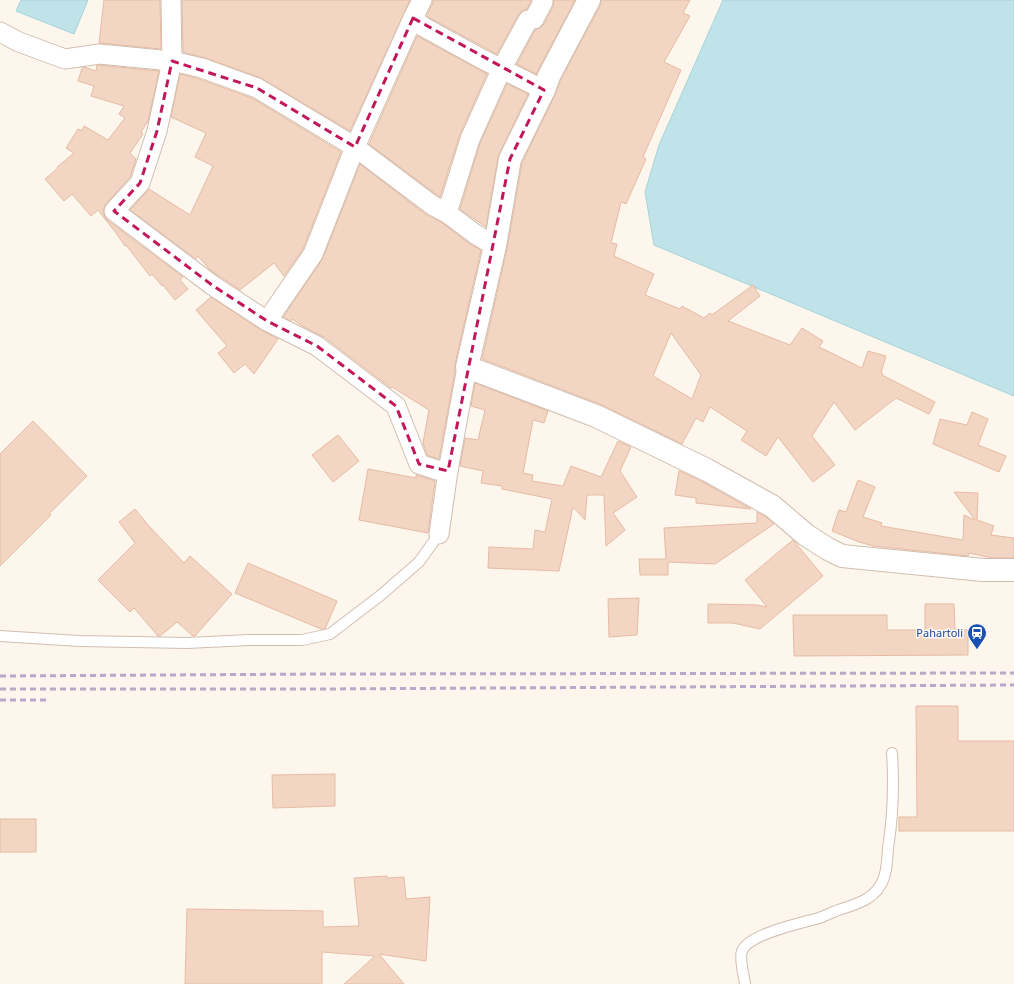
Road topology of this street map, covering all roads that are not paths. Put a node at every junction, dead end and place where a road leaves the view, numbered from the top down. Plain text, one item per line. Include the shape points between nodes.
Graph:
1 (171, 0) edge
2 (422, 0) edge
3 (542, 0) edge
4 (589, 0) edge
5 (413, 18) junction
6 (0, 32) edge
7 (172, 61) junction
8 (502, 68) junction
9 (544, 90) junction
10 (355, 147) junction
11 (447, 213) junction
12 (495, 246) junction
13 (267, 321) junction
14 (467, 367) junction
15 (448, 471) junction
16 (439, 534) joint
17 (1014, 570) edge
18 (0, 636) edge
19 (892, 754) dead end
20 (745, 984) edge

1 - 7 street
2 - 5 street
3 - 8 street via 534,18 528,20
4 - 9 street
5 - 8 street via 422,26
5 - 10 street
6 - 7 street via 65,59 99,54
7 - 10 street via 202,68 257,88
7 - 13 street via 157,131 140,183 114,211 212,285
8 - 9 street
8 - 11 street via 470,139
9 - 12 street via 510,159
10 - 11 street via 432,205
10 - 13 street via 313,254
11 - 12 street
12 - 14 street
13 - 15 street via 317,346 396,406 419,464
14 - 15 street
14 - 17 street via 596,416 707,470 772,506 806,535 842,556 983,570
15 - 16 street
16 - 18 lane via 419,562 330,634 302,640 187,643 79,641
19 - 20 lane via 891,833 887,866 880,885 871,896 858,904 767,933 751,941 742,950 741,956

